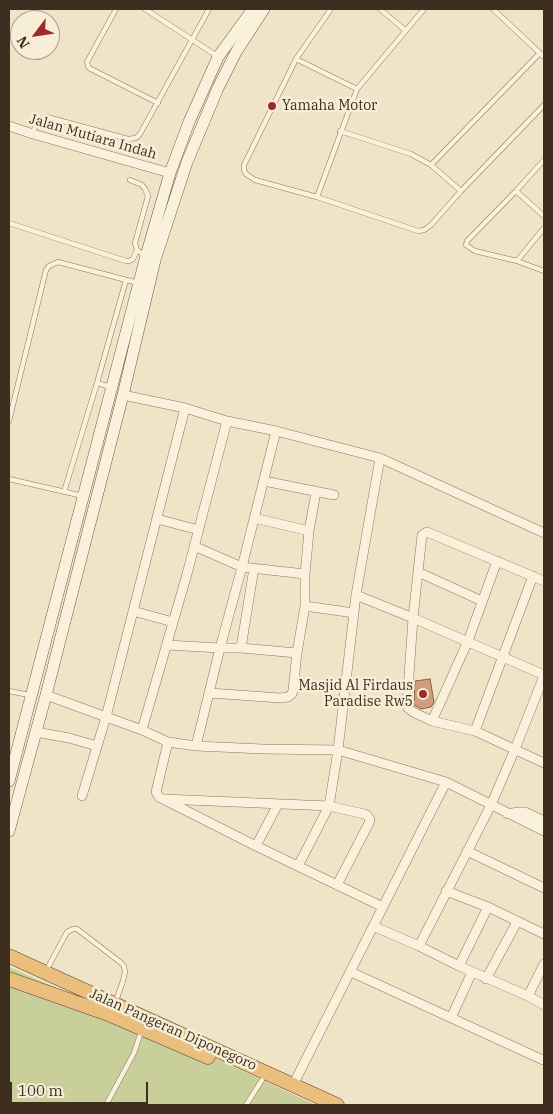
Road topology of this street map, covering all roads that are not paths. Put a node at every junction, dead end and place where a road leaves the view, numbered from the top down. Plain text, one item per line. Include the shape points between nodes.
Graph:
1 (116, 9) edge
2 (145, 9) edge
3 (209, 9) edge
4 (253, 9) edge
5 (264, 9) edge
6 (331, 9) edge
7 (380, 9) edge
8 (424, 9) edge
9 (493, 9) edge
10 (405, 30) junction
11 (192, 40) junction
12 (540, 53) junction
13 (218, 57) junction
14 (544, 57) edge
15 (296, 59) junction
16 (207, 82) junction
17 (218, 88) junction
18 (357, 89) junction
19 (158, 102) junction
20 (544, 105) edge
21 (9, 126) edge
22 (340, 131) junction
23 (33, 134) junction
24 (544, 160) edge
25 (431, 165) junction
26 (170, 173) junction
27 (130, 180) dead end
28 (461, 191) junction
29 (516, 191) junction
30 (317, 197) junction
31 (544, 216) edge
32 (9, 223) edge
33 (544, 228) edge
34 (146, 256) junction
35 (516, 261) junction
36 (544, 271) edge
37 (126, 280) junction
38 (139, 283) junction
39 (97, 383) junction
40 (112, 387) junction
41 (123, 394) junction
42 (185, 408) junction
43 (9, 421) edge
44 (227, 421) junction
45 (276, 431) junction
46 (380, 458) junction
47 (9, 479) edge
48 (264, 480) junction
49 (64, 492) junction
50 (316, 492) junction
51 (83, 496) junction
52 (334, 496) dead end
53 (254, 518) junction
54 (157, 519) junction
55 (198, 530) junction
56 (309, 531) junction
57 (544, 533) edge
58 (194, 546) junction
59 (497, 561) junction
60 (242, 567) junction
61 (254, 568) junction
62 (418, 572) junction
63 (305, 574) junction
64 (533, 576) junction
65 (544, 581) edge
66 (356, 595) junction
67 (482, 601) junction
68 (305, 606) junction
69 (133, 611) junction
70 (354, 613) junction
71 (413, 618) junction
72 (173, 622) junction
73 (468, 641) junction
74 (167, 645) junction
75 (220, 648) junction
76 (241, 648) junction
77 (297, 653) junction
78 (504, 657) junction
79 (544, 675) edge
80 (9, 691) edge
81 (209, 693) junction
82 (46, 695) junction
83 (31, 696) junction
84 (106, 717) junction
85 (432, 721) junction
86 (142, 730) junction
87 (475, 731) junction
88 (36, 732) junction
89 (168, 742) junction
90 (97, 746) junction
91 (196, 746) junction
92 (515, 749) junction
93 (338, 750) junction
94 (544, 763) edge
95 (11, 767) edge
96 (9, 781) edge
97 (446, 782) junction
98 (14, 793) edge
99 (82, 796) dead end
100 (161, 799) junction
101 (278, 804) junction
102 (491, 805) junction
103 (329, 806) junction
104 (508, 814) junction
105 (544, 821) edge
106 (9, 831) edge
107 (544, 831) edge
108 (256, 846) junction
109 (467, 851) junction
110 (298, 866) junction
111 (337, 885) junction
112 (544, 888) edge
113 (446, 891) junction
114 (383, 907) junction
115 (488, 907) junction
116 (517, 922) junction
117 (374, 926) junction
118 (544, 934) edge
119 (419, 946) junction
120 (9, 956) edge
121 (544, 964) edge
122 (459, 966) junction
123 (45, 972) junction
124 (351, 972) junction
125 (472, 972) junction
126 (9, 979) edge
127 (486, 979) junction
128 (528, 996) junction
129 (115, 1004) junction
130 (544, 1005) edge
131 (452, 1018) junction
132 (142, 1028) junction
133 (543, 1060) edge
134 (262, 1080) junction
135 (293, 1085) junction
136 (106, 1105) edge
137 (246, 1105) edge
138 (316, 1105) edge
139 (337, 1105) edge

1 - 19 lane via 87,62 88,66
2 - 11 lane
3 - 11 lane
4 - 13 main road
5 - 17 main road via 236,52
6 - 15 lane
7 - 10 lane
8 - 10 lane
9 - 12 lane
10 - 18 lane
11 - 13 lane
11 - 19 lane
12 - 14 lane
12 - 25 lane
13 - 16 main road
15 - 18 lane
15 - 30 lane via 244,170 255,180
16 - 17 main road
16 - 26 main road
17 - 34 main road
18 - 22 lane
19 - 23 lane via 134,139 47,117 36,123
20 - 28 lane
21 - 23 street, Jalan Mutiara Indah
22 - 25 lane via 410,154
22 - 30 lane
23 - 26 street, Jalan Mutiara Indah
24 - 29 lane
25 - 28 lane
26 - 34 main road
27 - 34 lane via 142,185 148,196 135,243
28 - 30 lane via 430,225 418,231
29 - 31 lane
29 - 35 lane via 466,245 475,251
32 - 34 lane via 126,261
33 - 35 lane
34 - 38 main road
34 - 41 main road
35 - 36 lane
37 - 38 lane
37 - 39 lane
37 - 43 lane via 58,262 49,266
38 - 40 main road
39 - 40 lane
39 - 49 lane
40 - 51 main road
41 - 42 street
41 - 82 main road
42 - 44 street
42 - 54 street
44 - 45 street
44 - 55 street
45 - 46 street
45 - 48 street
46 - 57 street
46 - 66 street
47 - 49 lane
48 - 50 street
48 - 53 street
49 - 51 lane
50 - 52 street
50 - 56 street
51 - 83 main road
53 - 56 street
53 - 60 street
54 - 55 street
54 - 69 street
55 - 58 street
56 - 63 street
58 - 60 street
58 - 72 street
59 - 62 street via 427,532 421,538
59 - 64 street
59 - 67 street
60 - 61 street
60 - 75 street
61 - 63 street
61 - 76 street
62 - 67 street
62 - 71 street
63 - 68 street
64 - 65 street
64 - 78 street
66 - 70 street
66 - 71 street
67 - 73 street
68 - 70 street
68 - 77 street
69 - 72 street
69 - 84 street
70 - 93 street
71 - 73 street
71 - 85 street via 408,708
72 - 74 street
73 - 78 street
73 - 85 street
74 - 75 street
74 - 86 street
75 - 76 street
75 - 81 street
76 - 77 street
77 - 81 street via 293,690 288,697
78 - 79 street
78 - 87 street
79 - 92 street
80 - 83 lane
81 - 91 street
82 - 84 street
82 - 88 main road
83 - 95 main road
84 - 86 street
84 - 90 street
85 - 87 street
86 - 89 street
87 - 92 street
88 - 90 street
88 - 98 main road
89 - 91 street
89 - 100 street via 156,792
90 - 99 street
91 - 93 street
92 - 94 street
92 - 102 street
93 - 97 street
93 - 103 street
95 - 96 main road
97 - 102 street
97 - 114 street
98 - 106 main road
100 - 101 street
100 - 108 street
101 - 103 street
101 - 108 street
102 - 104 street
102 - 109 street
103 - 110 street
103 - 111 street via 367,815 370,820
104 - 105 street via 525,812
104 - 107 street
108 - 110 street
109 - 112 street
109 - 113 street
110 - 111 street
111 - 114 street
113 - 115 street
113 - 119 street
114 - 117 street
115 - 116 street
115 - 122 street
116 - 118 street
116 - 127 street
117 - 119 street
117 - 124 street
119 - 122 street
120 - 123 highway, Jalan Pangeran Diponegoro
121 - 128 street
122 - 125 street
123 - 129 highway, Jalan Pangeran Diponegoro
123 - 129 lane via 67,932 77,929 124,966 123,982
124 - 131 street
124 - 135 street
125 - 127 street
125 - 131 street
126 - 132 highway, Jalan Pangeran Diponegoro
127 - 128 street
128 - 130 street
129 - 135 highway, Jalan Pangeran Diponegoro
131 - 133 street
132 - 134 highway, Jalan Pangeran Diponegoro
132 - 136 lane via 134,1053
134 - 137 lane
134 - 138 highway, Jalan Pangeran Diponegoro
135 - 139 highway, Jalan Pangeran Diponegoro

